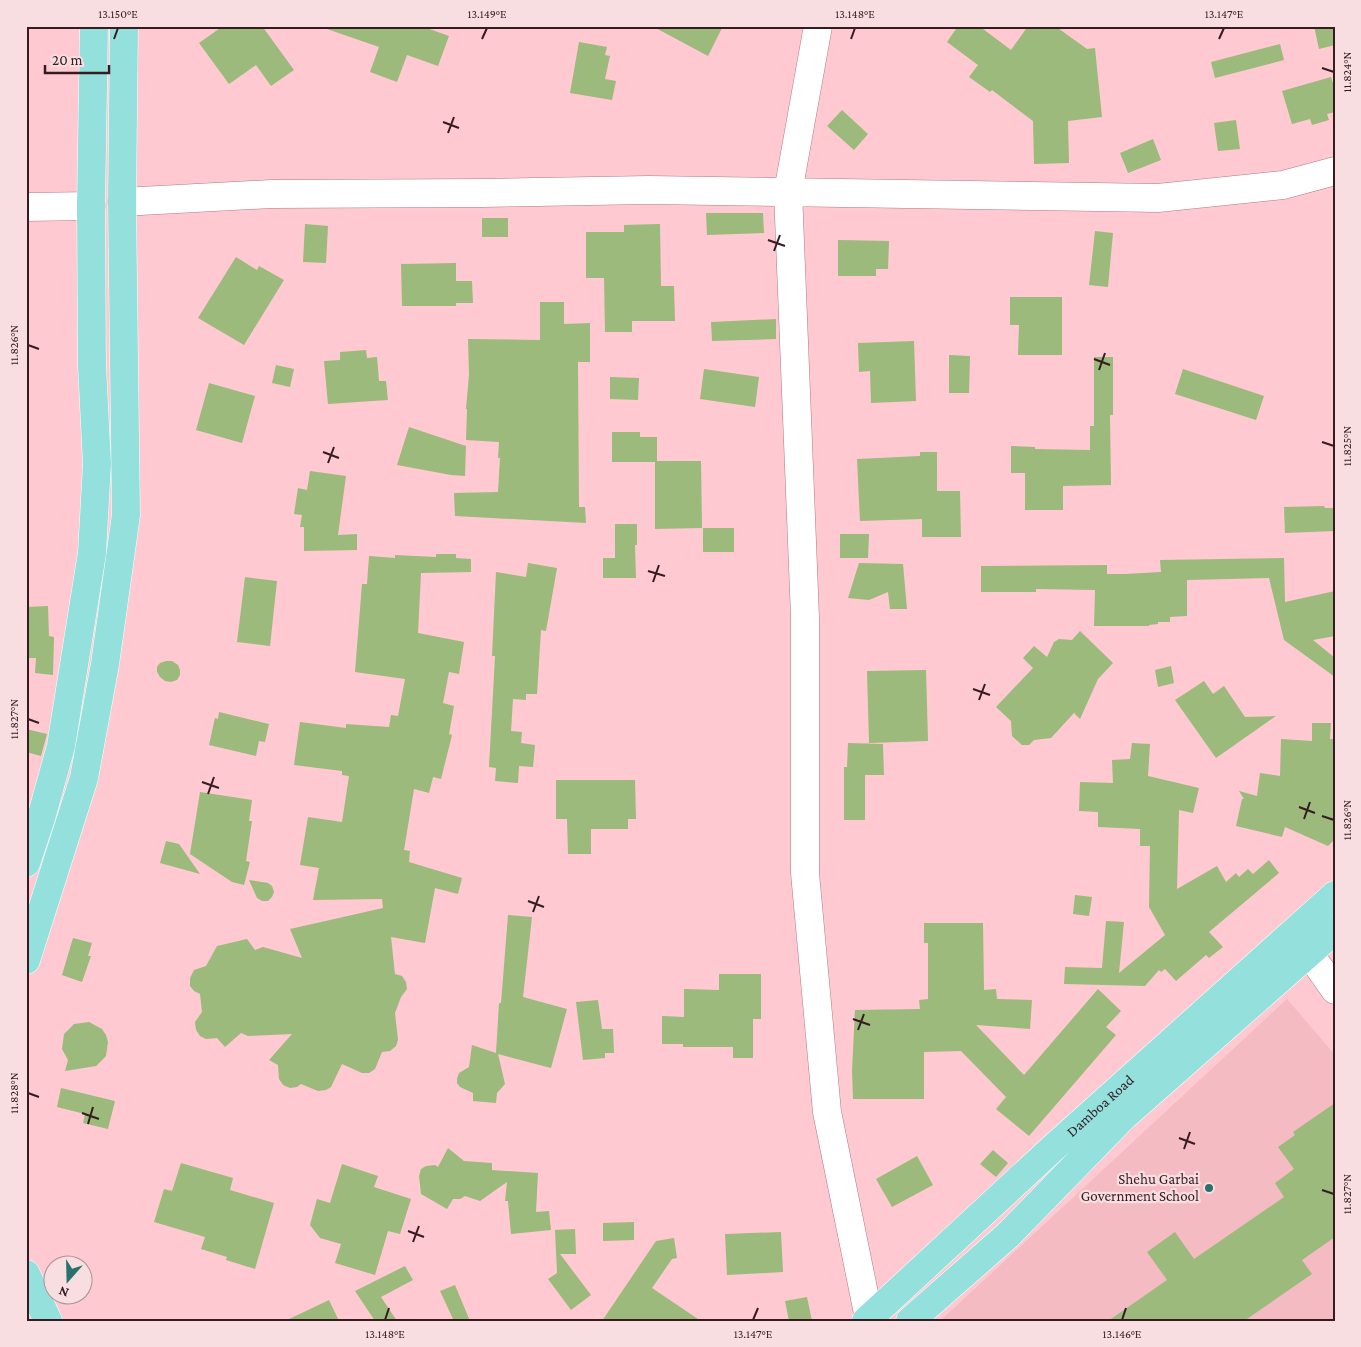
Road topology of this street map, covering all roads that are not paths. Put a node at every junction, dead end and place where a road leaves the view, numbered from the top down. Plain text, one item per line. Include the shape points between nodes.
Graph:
1 (94, 26) edge
2 (124, 26) edge
3 (818, 26) edge
4 (1335, 171) edge
5 (788, 192) junction
6 (122, 202) junction
7 (90, 206) junction
8 (26, 207) edge
9 (26, 863) edge
10 (1335, 895) edge
11 (1335, 930) edge
12 (1299, 944) junction
13 (26, 960) edge
14 (1335, 990) edge
15 (26, 1274) edge
16 (869, 1320) edge
17 (48, 1321) edge
18 (910, 1321) edge

1 - 7 main road
2 - 6 main road
3 - 5 street
4 - 5 street via 1283,185 1158,198
5 - 6 street via 649,190 271,194
5 - 16 street via 805,617 804,873 827,1112
6 - 13 main road via 126,515 105,664 84,778
7 - 8 street
7 - 9 main road via 97,464 92,553 61,746
10 - 12 main road, Damboa Road
11 - 12 main road, Damboa Road
12 - 14 street
12 - 16 main road, Damboa Road via 1053,1148
12 - 18 main road, Damboa Road via 1008,1235
15 - 17 main road

